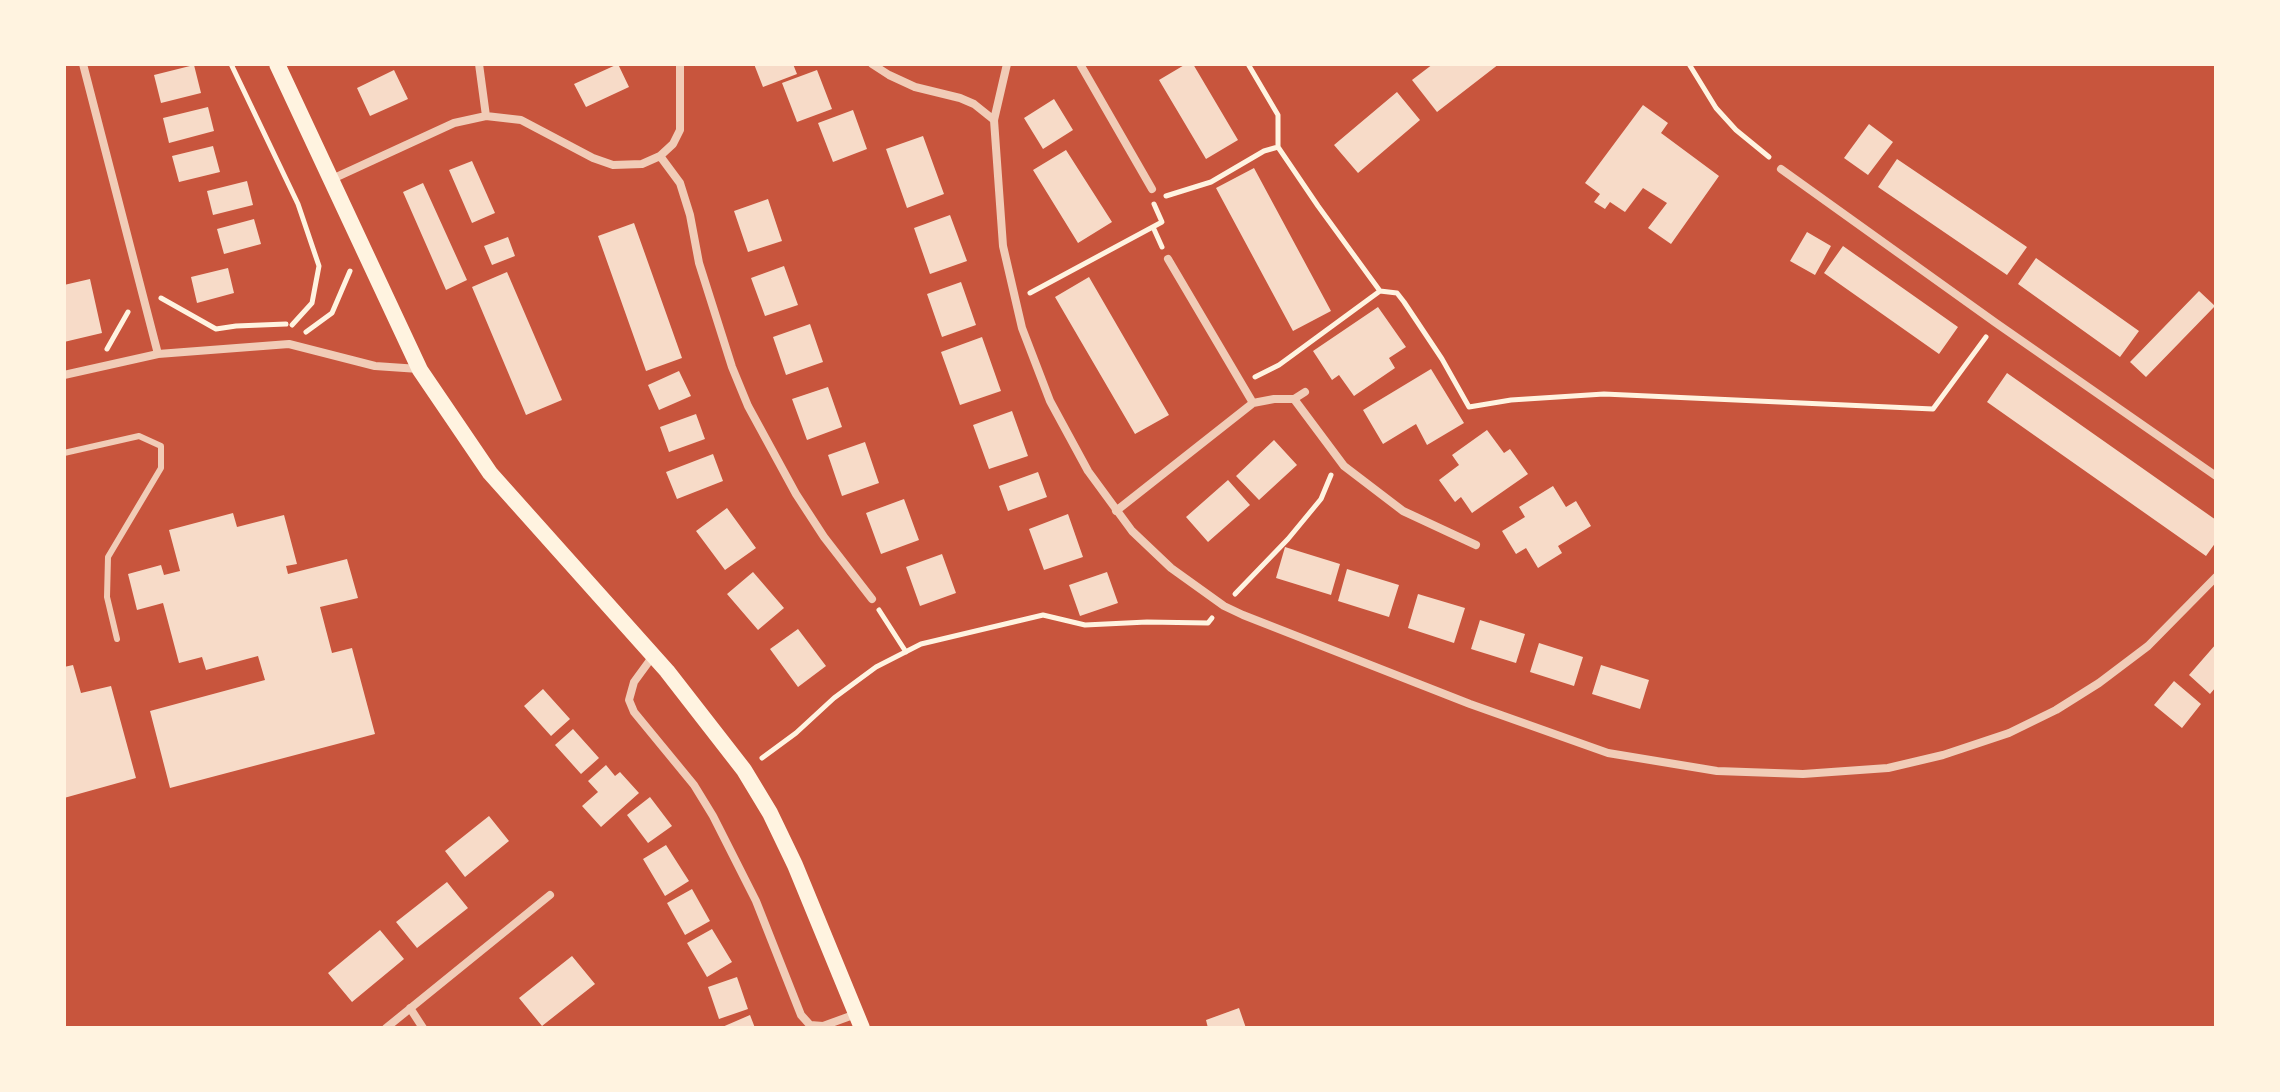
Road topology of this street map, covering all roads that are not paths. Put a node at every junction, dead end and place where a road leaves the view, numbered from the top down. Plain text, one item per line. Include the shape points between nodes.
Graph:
1 (83, 64) edge
2 (277, 64) edge
3 (479, 64) edge
4 (680, 64) edge
5 (872, 64) edge
6 (1007, 64) edge
7 (1080, 64) edge
8 (486, 116) junction
9 (994, 120) junction
10 (660, 156) junction
11 (1781, 169) road end
12 (330, 180) junction
13 (1152, 189) dead end
14 (1168, 259) dead end
15 (158, 354) junction
16 (420, 370) junction
17 (64, 375) edge
18 (1305, 392) dead end
19 (1294, 399) junction
20 (1253, 403) junction
21 (64, 453) edge
22 (2216, 476) edge
23 (1116, 511) junction
24 (1476, 545) dead end
25 (2216, 577) edge
26 (872, 599) road end
27 (117, 639) dead end
28 (654, 656) junction
29 (550, 895) dead end
30 (410, 1008) junction
31 (859, 1021) edge
32 (386, 1028) edge
33 (423, 1028) edge

1 - 15 street
2 - 12 main road
3 - 8 street
4 - 10 street via 680,130
5 - 9 street via 915,87 974,104
6 - 9 street
7 - 13 street
8 - 10 street via 521,120 613,165 642,164
8 - 12 street via 454,123
9 - 23 street via 1003,246 1031,356 1088,471
10 - 26 street via 680,183 699,263 748,406 796,494
11 - 22 street
12 - 16 main road
14 - 20 street
15 - 16 street via 289,344 375,366
15 - 17 street
16 - 28 main road via 490,473
18 - 19 street
19 - 20 street
19 - 24 street via 1344,466 1403,511
20 - 23 street
21 - 27 lane via 139,436 161,446 161,468 108,557 107,597
23 - 25 street via 1154,554 1224,606 1608,753 1717,771 1803,774 1888,768 2009,733 2099,683 2148,646
28 - 31 main road via 706,717 770,813
28 - 31 street via 634,682 629,700 720,828 756,901 801,1015 810,1025
29 - 30 street
30 - 32 street
30 - 33 street

